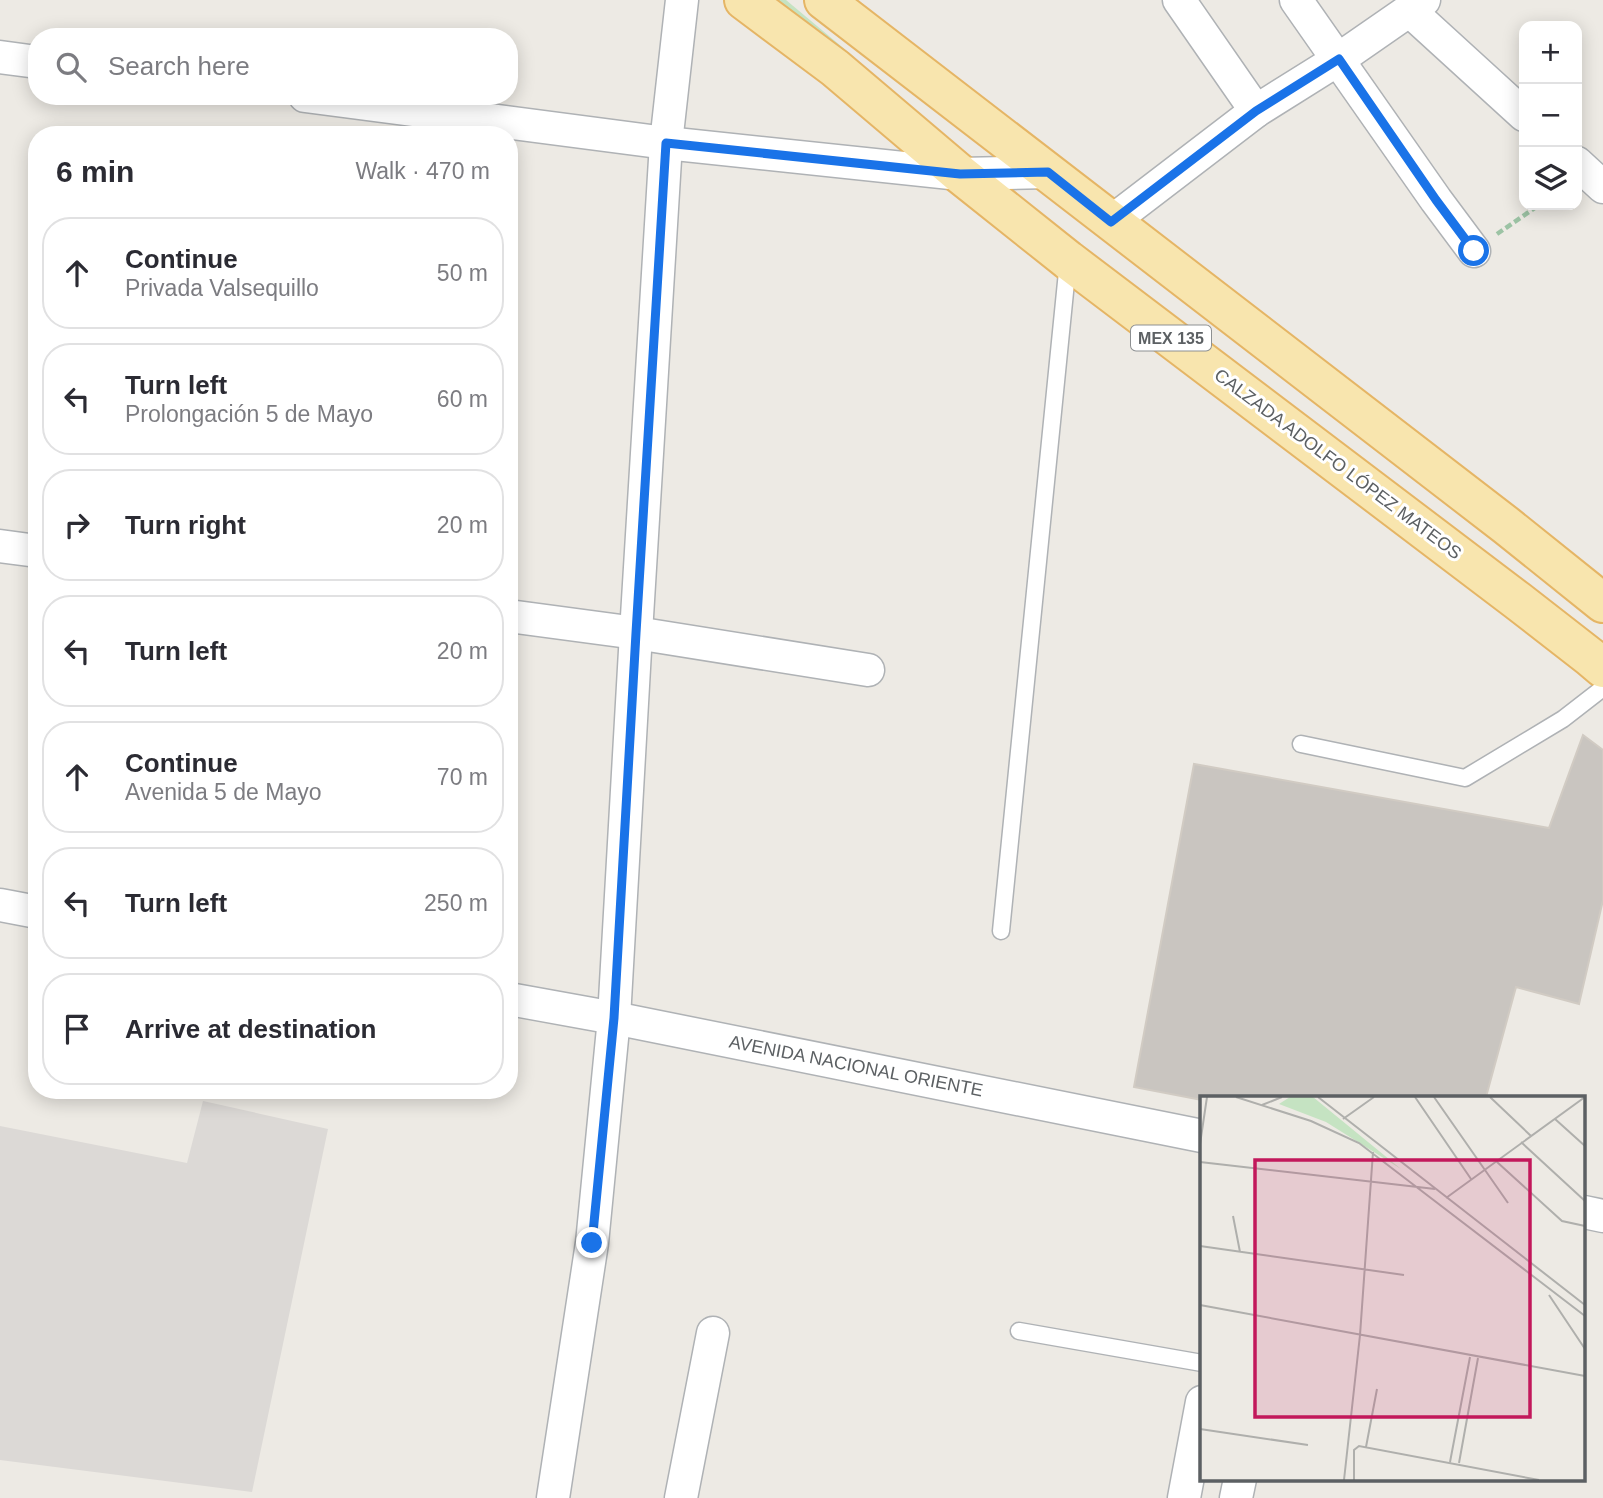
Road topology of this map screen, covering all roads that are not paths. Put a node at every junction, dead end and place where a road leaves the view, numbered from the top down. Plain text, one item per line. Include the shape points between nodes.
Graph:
1 (682, 0) edge
2 (744, 0) edge
3 (824, 0) edge
4 (1179, 0) edge
5 (1296, 0) edge
6 (1417, 6) edge
7 (0, 57) edge
8 (1339, 59) junction
9 (28, 61) edge
10 (374, 105) edge
11 (1256, 111) junction
12 (1519, 111) edge
13 (666, 143) junction
14 (1582, 168) edge
15 (1048, 172) junction
16 (960, 174) junction
17 (1603, 187) edge
18 (1111, 222) junction
19 (1474, 251) road end
20 (1068, 260) junction
21 (0, 547) edge
22 (28, 550) edge
23 (1603, 603) edge
24 (518, 617) edge
25 (636, 633) junction
26 (1603, 668) edge
27 (868, 670) dead end
28 (1603, 688) edge
29 (1301, 744) dead end
30 (0, 905) edge
31 (28, 910) edge
32 (1001, 931) dead end
33 (518, 1001) edge
34 (614, 1018) junction
35 (1200, 1136) edge
36 (1019, 1331) dead end
37 (713, 1333) dead end
38 (1200, 1363) edge
39 (1200, 1413) edge
40 (1240, 1480) edge
41 (553, 1498) edge
42 (681, 1498) edge
43 (1184, 1498) edge
44 (1236, 1498) edge

1 - 13 street
2 - 16 main road, CALZADA ADOLFO LÓPEZ MATEOS / MEX 135 via 835,68
3 - 15 main road, MEX 135
4 - 11 street
5 - 8 street
6 - 8 street
6 - 12 street
7 - 9 street
8 - 11 street
8 - 19 street
10 - 13 street
11 - 18 street
13 - 16 street
13 - 25 street
14 - 17 street
15 - 16 street
15 - 18 main road, MEX 135
16 - 20 main road, CALZADA ADOLFO LÓPEZ MATEOS / MEX 135
18 - 23 main road, MEX 135
20 - 26 main road, CALZADA ADOLFO LÓPEZ MATEOS / MEX 135
20 - 32 lane
21 - 22 street
24 - 25 street
25 - 27 street
25 - 34 street
28 - 29 lane via 1563,719 1465,778
30 - 31 street
33 - 34 street, AVENIDA NACIONAL ORIENTE
34 - 35 street, AVENIDA NACIONAL ORIENTE
34 - 41 street via 592,1243
36 - 38 lane
37 - 42 street
39 - 43 street
40 - 44 street

